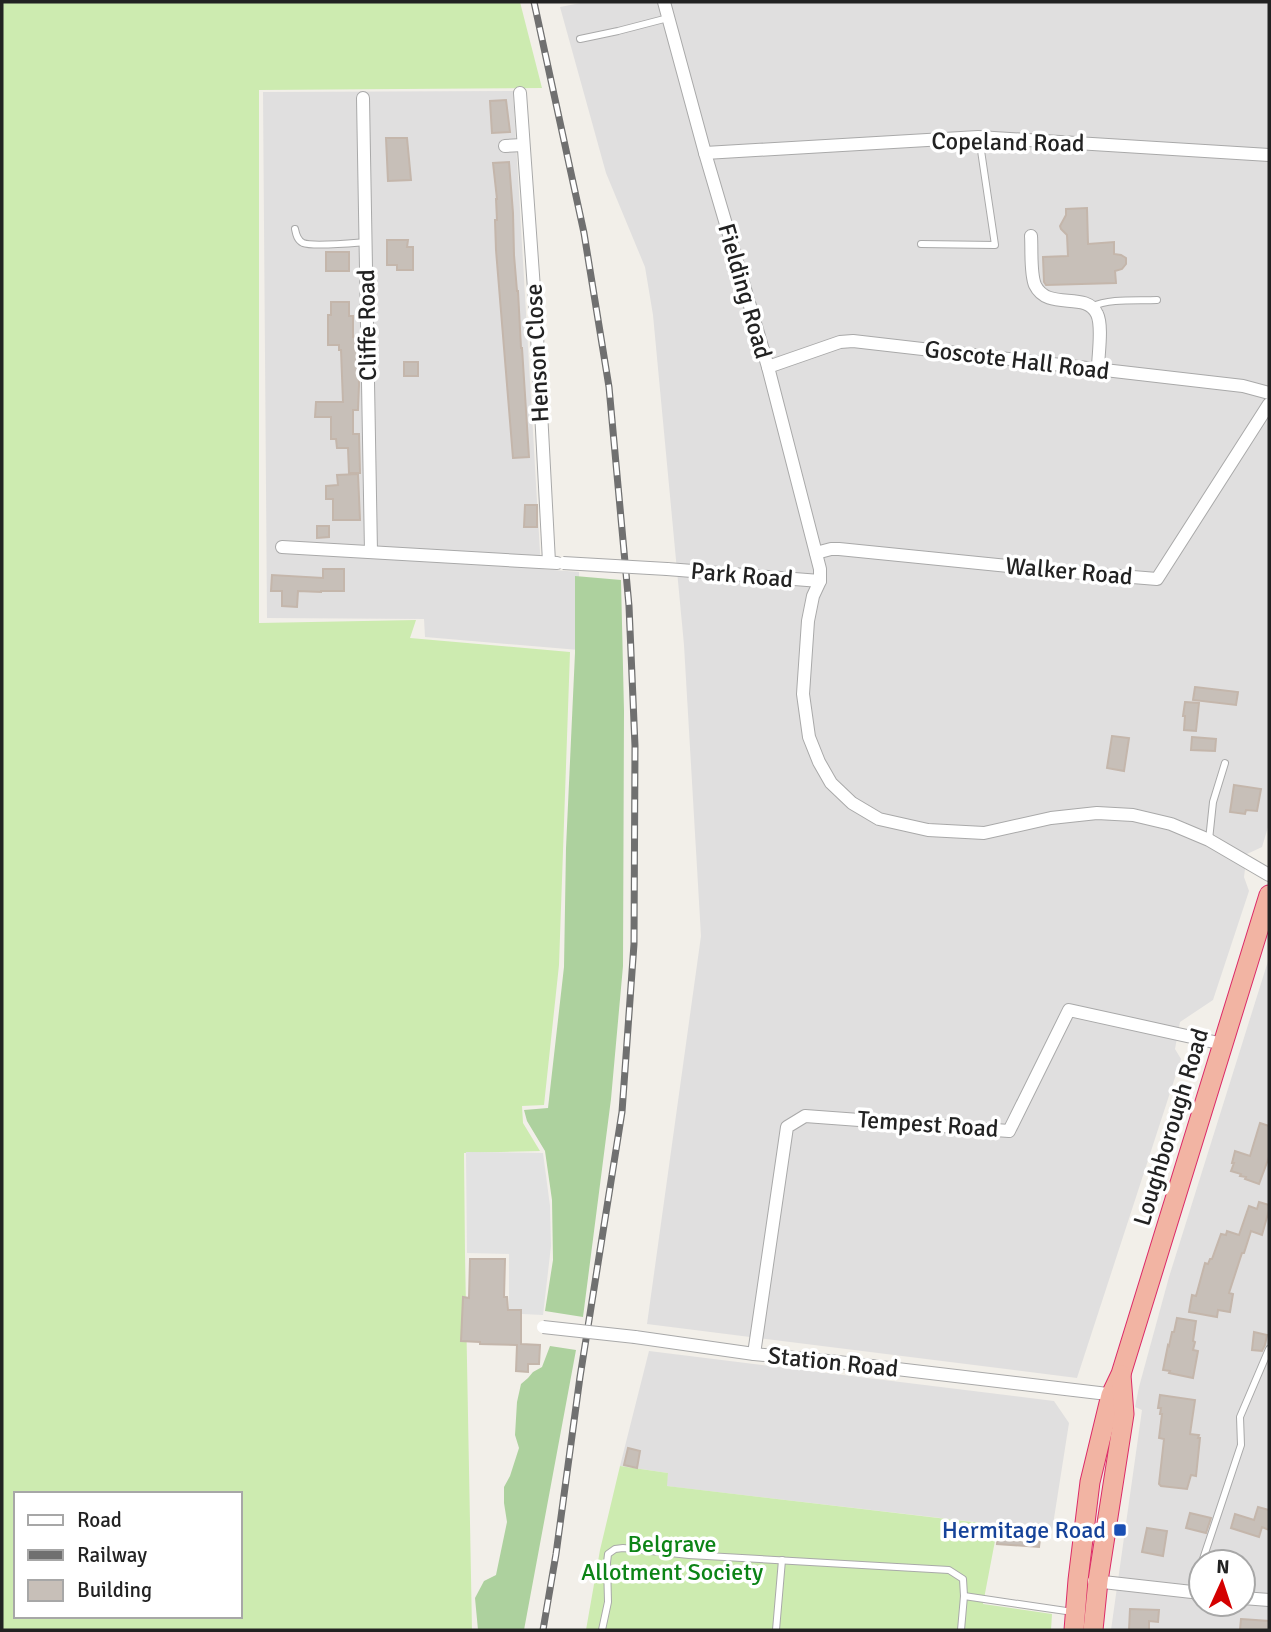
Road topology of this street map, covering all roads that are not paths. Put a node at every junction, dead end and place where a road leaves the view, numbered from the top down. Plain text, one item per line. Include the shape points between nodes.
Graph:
1 (663, 2) edge
2 (668, 18) junction
3 (580, 39) dead end
4 (520, 93) dead end
5 (363, 98) dead end
6 (978, 137) junction
7 (523, 145) junction
8 (505, 146) dead end
9 (705, 153) junction
10 (1269, 155) edge
11 (295, 229) dead end
12 (1031, 236) dead end
13 (366, 242) junction
14 (921, 244) dead end
15 (1157, 300) dead end
16 (1091, 307) junction
17 (768, 367) junction
18 (1098, 369) junction
19 (1269, 393) edge
20 (1269, 404) edge
21 (282, 547) dead end
22 (371, 552) junction
23 (816, 553) junction
24 (556, 563) junction
25 (820, 581) junction
26 (1225, 763) dead end
27 (1209, 840) junction
28 (1269, 875) edge
29 (1269, 895) edge
30 (1223, 1044) junction
31 (537, 1327) dead end
32 (1269, 1349) edge
33 (754, 1354) junction
34 (1117, 1395) junction
35 (1206, 1548) edge
36 (782, 1560) junction
37 (1078, 1580) junction
38 (1098, 1581) junction
39 (1187, 1592) edge
40 (964, 1596) junction
41 (1075, 1622) edge
42 (602, 1630) edge
43 (776, 1630) edge
44 (961, 1630) edge
45 (1093, 1630) edge

1 - 2 street, Fielding Road
2 - 3 lane
2 - 9 street, Fielding Road
4 - 7 street, Henson Close
5 - 13 street, Cliffe Road
6 - 9 street, Copeland Road
6 - 10 street, Copeland Road
6 - 14 lane via 995,245
7 - 8 street
7 - 24 street, Henson Close via 544,495
9 - 17 street, Fielding Road
11 - 13 lane via 302,243
12 - 16 street via 1033,277 1040,291 1047,298
13 - 22 street, Cliffe Road
15 - 16 lane
16 - 18 street via 1099,323
17 - 18 street, Goscote Hall Road via 853,341
17 - 23 street, Fielding Road
18 - 19 street, Goscote Hall Road
20 - 23 street, Walker Road via 1157,579 839,549
21 - 22 street, Park Road
22 - 24 street, Park Road
23 - 25 street, Fielding Road
24 - 25 street, Park Road, bridge
25 - 27 street, Park Road via 808,621 803,694 809,737 831,783 852,803 879,819 928,830 984,833 1097,813 1171,824
26 - 27 lane via 1213,802
27 - 28 street, Park Road
29 - 30 highway, Loughborough Road
30 - 33 street, Tempest Road via 1069,1010 1009,1131 805,1115 788,1127
30 - 34 highway, Loughborough Road
31 - 33 street, Station Road, bridge
32 - 35 lane via 1240,1418 1241,1445
33 - 34 street, Station Road
34 - 37 highway, Loughborough Road via 1090,1482
34 - 38 highway, Loughborough Road via 1124,1414
36 - 40 lane via 948,1570 962,1579
36 - 42 lane via 614,1549 608,1554 608,1602
36 - 43 lane
37 - 38 street
37 - 41 highway, Loughborough Road
38 - 39 street
38 - 45 highway, Loughborough Road
40 - 41 lane
40 - 44 lane

